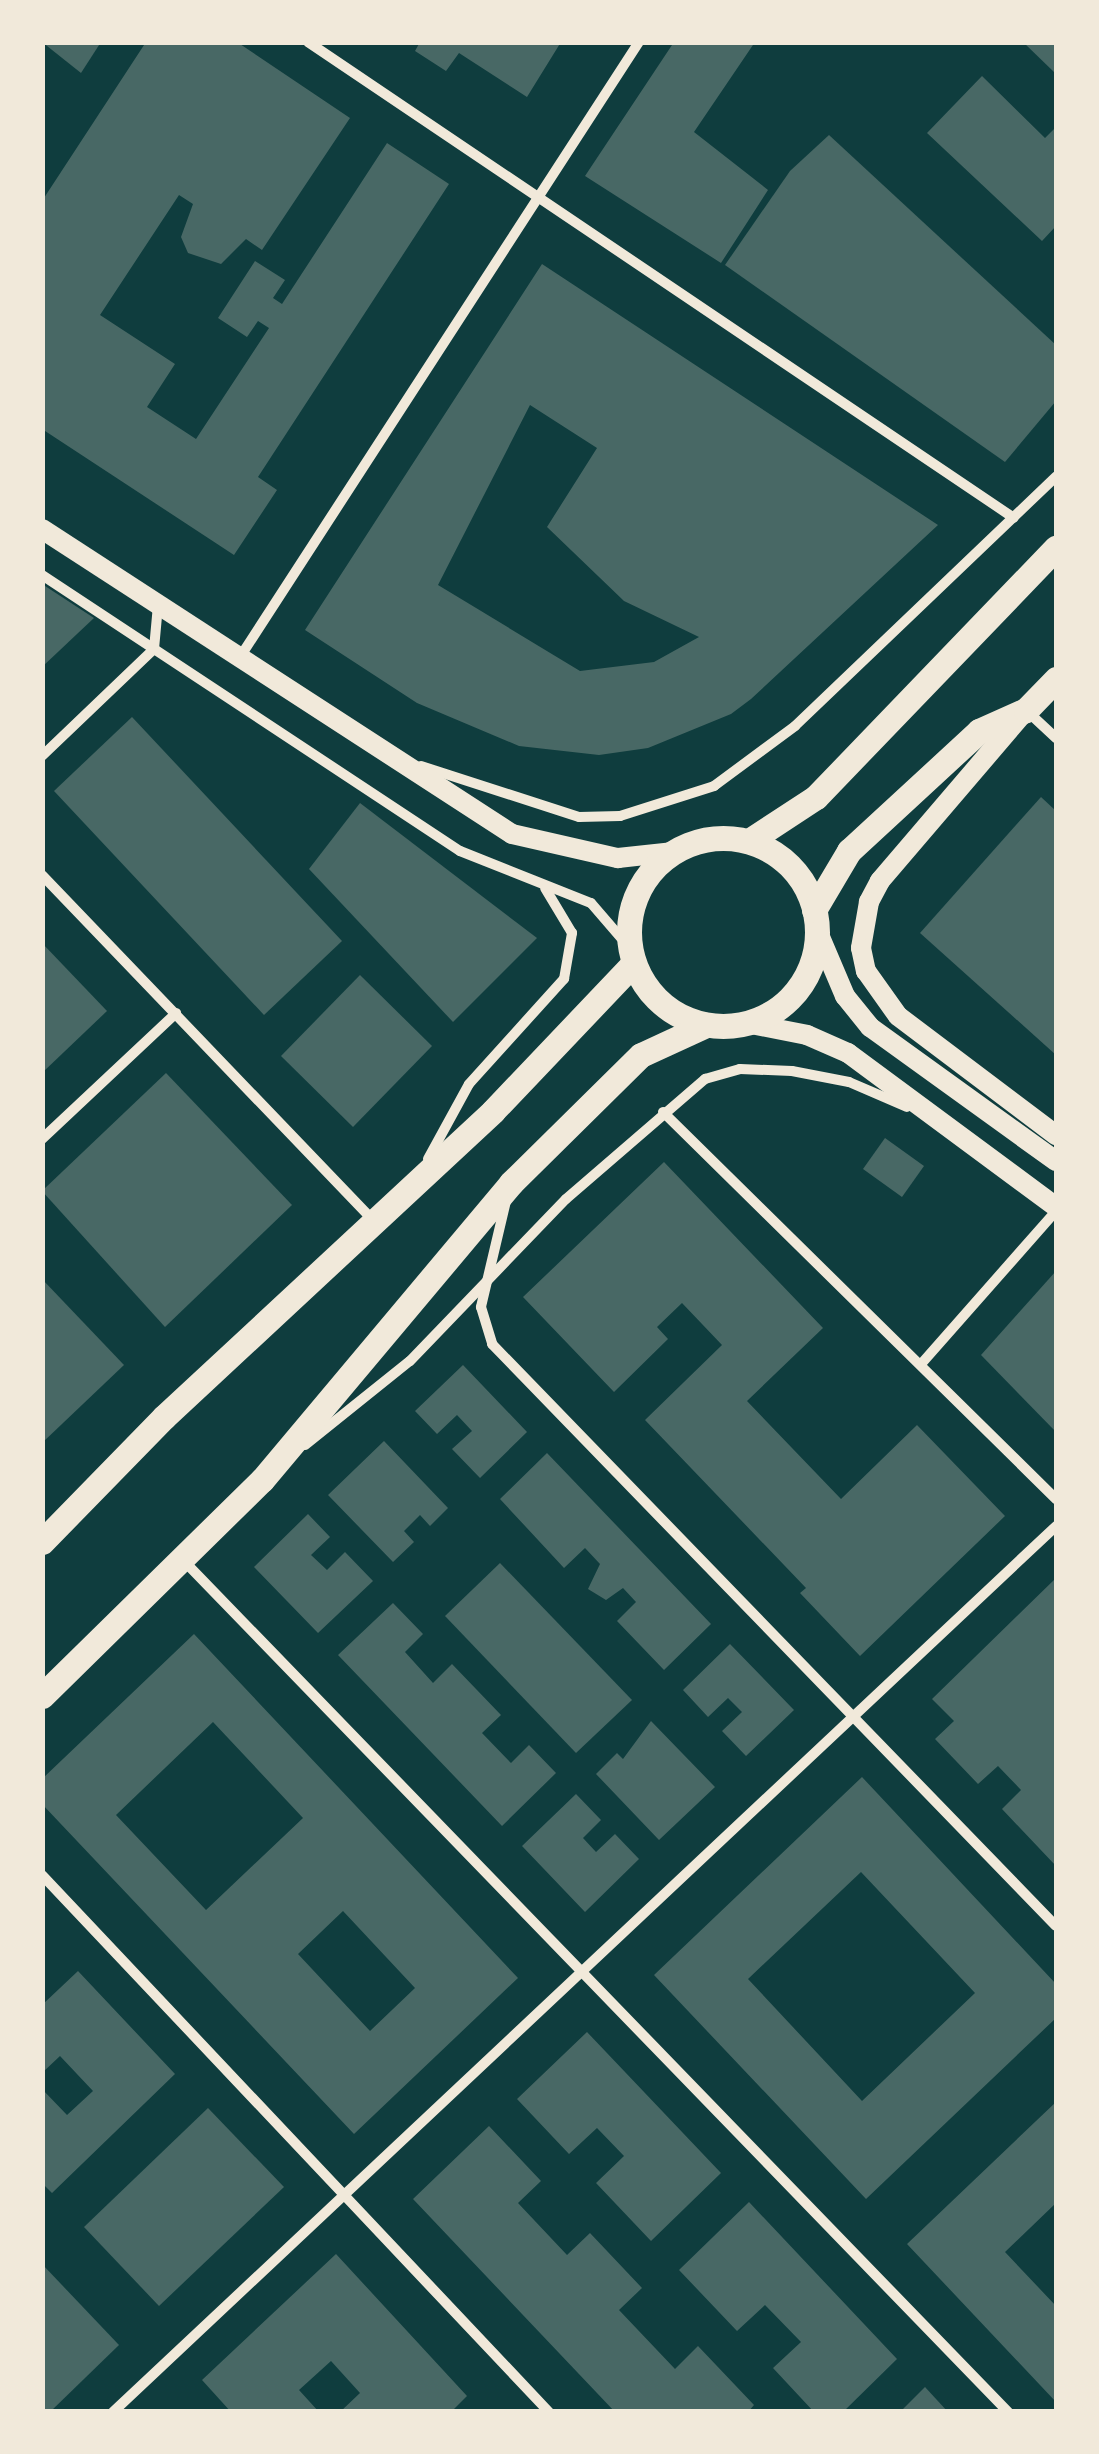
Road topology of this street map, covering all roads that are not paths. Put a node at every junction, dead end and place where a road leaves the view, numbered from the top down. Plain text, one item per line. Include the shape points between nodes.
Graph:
1 (308, 42) edge
2 (640, 42) edge
3 (538, 198) junction
4 (1056, 477) edge
5 (1014, 518) junction
6 (42, 529) edge
7 (1056, 548) edge
8 (42, 575) edge
9 (158, 604) junction
10 (154, 649) junction
11 (242, 654) junction
12 (1056, 680) edge
13 (1026, 710) junction
14 (1056, 738) edge
15 (42, 756) edge
16 (389, 756) junction
17 (749, 841) junction
18 (672, 852) junction
19 (42, 875) edge
20 (537, 881) junction
21 (816, 920) junction
22 (631, 956) junction
23 (176, 1013) junction
24 (746, 1024) junction
25 (706, 1025) junction
26 (663, 1112) junction
27 (939, 1122) junction
28 (1056, 1135) edge
29 (42, 1139) edge
30 (1056, 1161) edge
31 (511, 1183) junction
32 (415, 1184) junction
33 (1056, 1209) edge
34 (372, 1219) junction
35 (488, 1281) junction
36 (922, 1363) junction
37 (262, 1480) junction
38 (1056, 1499) edge
39 (1056, 1526) edge
40 (42, 1542) edge
41 (182, 1559) junction
42 (42, 1696) edge
43 (854, 1716) junction
44 (42, 1874) edge
45 (1056, 1926) edge
46 (581, 1972) junction
47 (344, 2194) junction
48 (113, 2412) edge
49 (549, 2412) edge
50 (1008, 2412) edge

1 - 3 street
2 - 3 street
3 - 5 street
3 - 11 street
4 - 5 street
5 - 16 street via 796,726 749,764 684,797 620,816 578,818
6 - 9 main road
7 - 17 main road via 816,797
8 - 10 street
9 - 10 street
9 - 11 main road
10 - 15 street
10 - 20 street via 460,851
11 - 16 main road
12 - 13 main road
13 - 14 street
13 - 21 main road via 979,731 864,838
13 - 28 main road via 880,881 860,948 877,991 898,1016
16 - 18 main road via 512,834 618,858
17 - 18 main road via 701,840
17 - 21 main road via 784,860
18 - 22 main road via 637,894
19 - 23 street
20 - 22 street via 591,903
20 - 32 street via 556,898 572,933 564,979 469,1084
21 - 24 main road via 812,962 797,989 774,1011
21 - 30 main road via 846,996 870,1027
22 - 25 main road via 662,1004
22 - 32 main road via 595,1011
23 - 29 street
23 - 34 street
24 - 25 main road
24 - 27 main road via 838,1048
25 - 31 main road via 642,1055
26 - 27 street via 704,1080 764,1068 848,1082
26 - 35 street
26 - 36 street
27 - 33 main road
31 - 35 street
31 - 37 main road
32 - 34 main road
33 - 36 street
34 - 40 main road
35 - 37 street via 410,1361
35 - 43 street via 481,1307 492,1344
36 - 38 street
37 - 41 main road
39 - 43 street
41 - 42 main road
41 - 46 street
43 - 45 street
43 - 46 street
44 - 47 street
46 - 47 street
46 - 50 street
47 - 48 street
47 - 49 street

